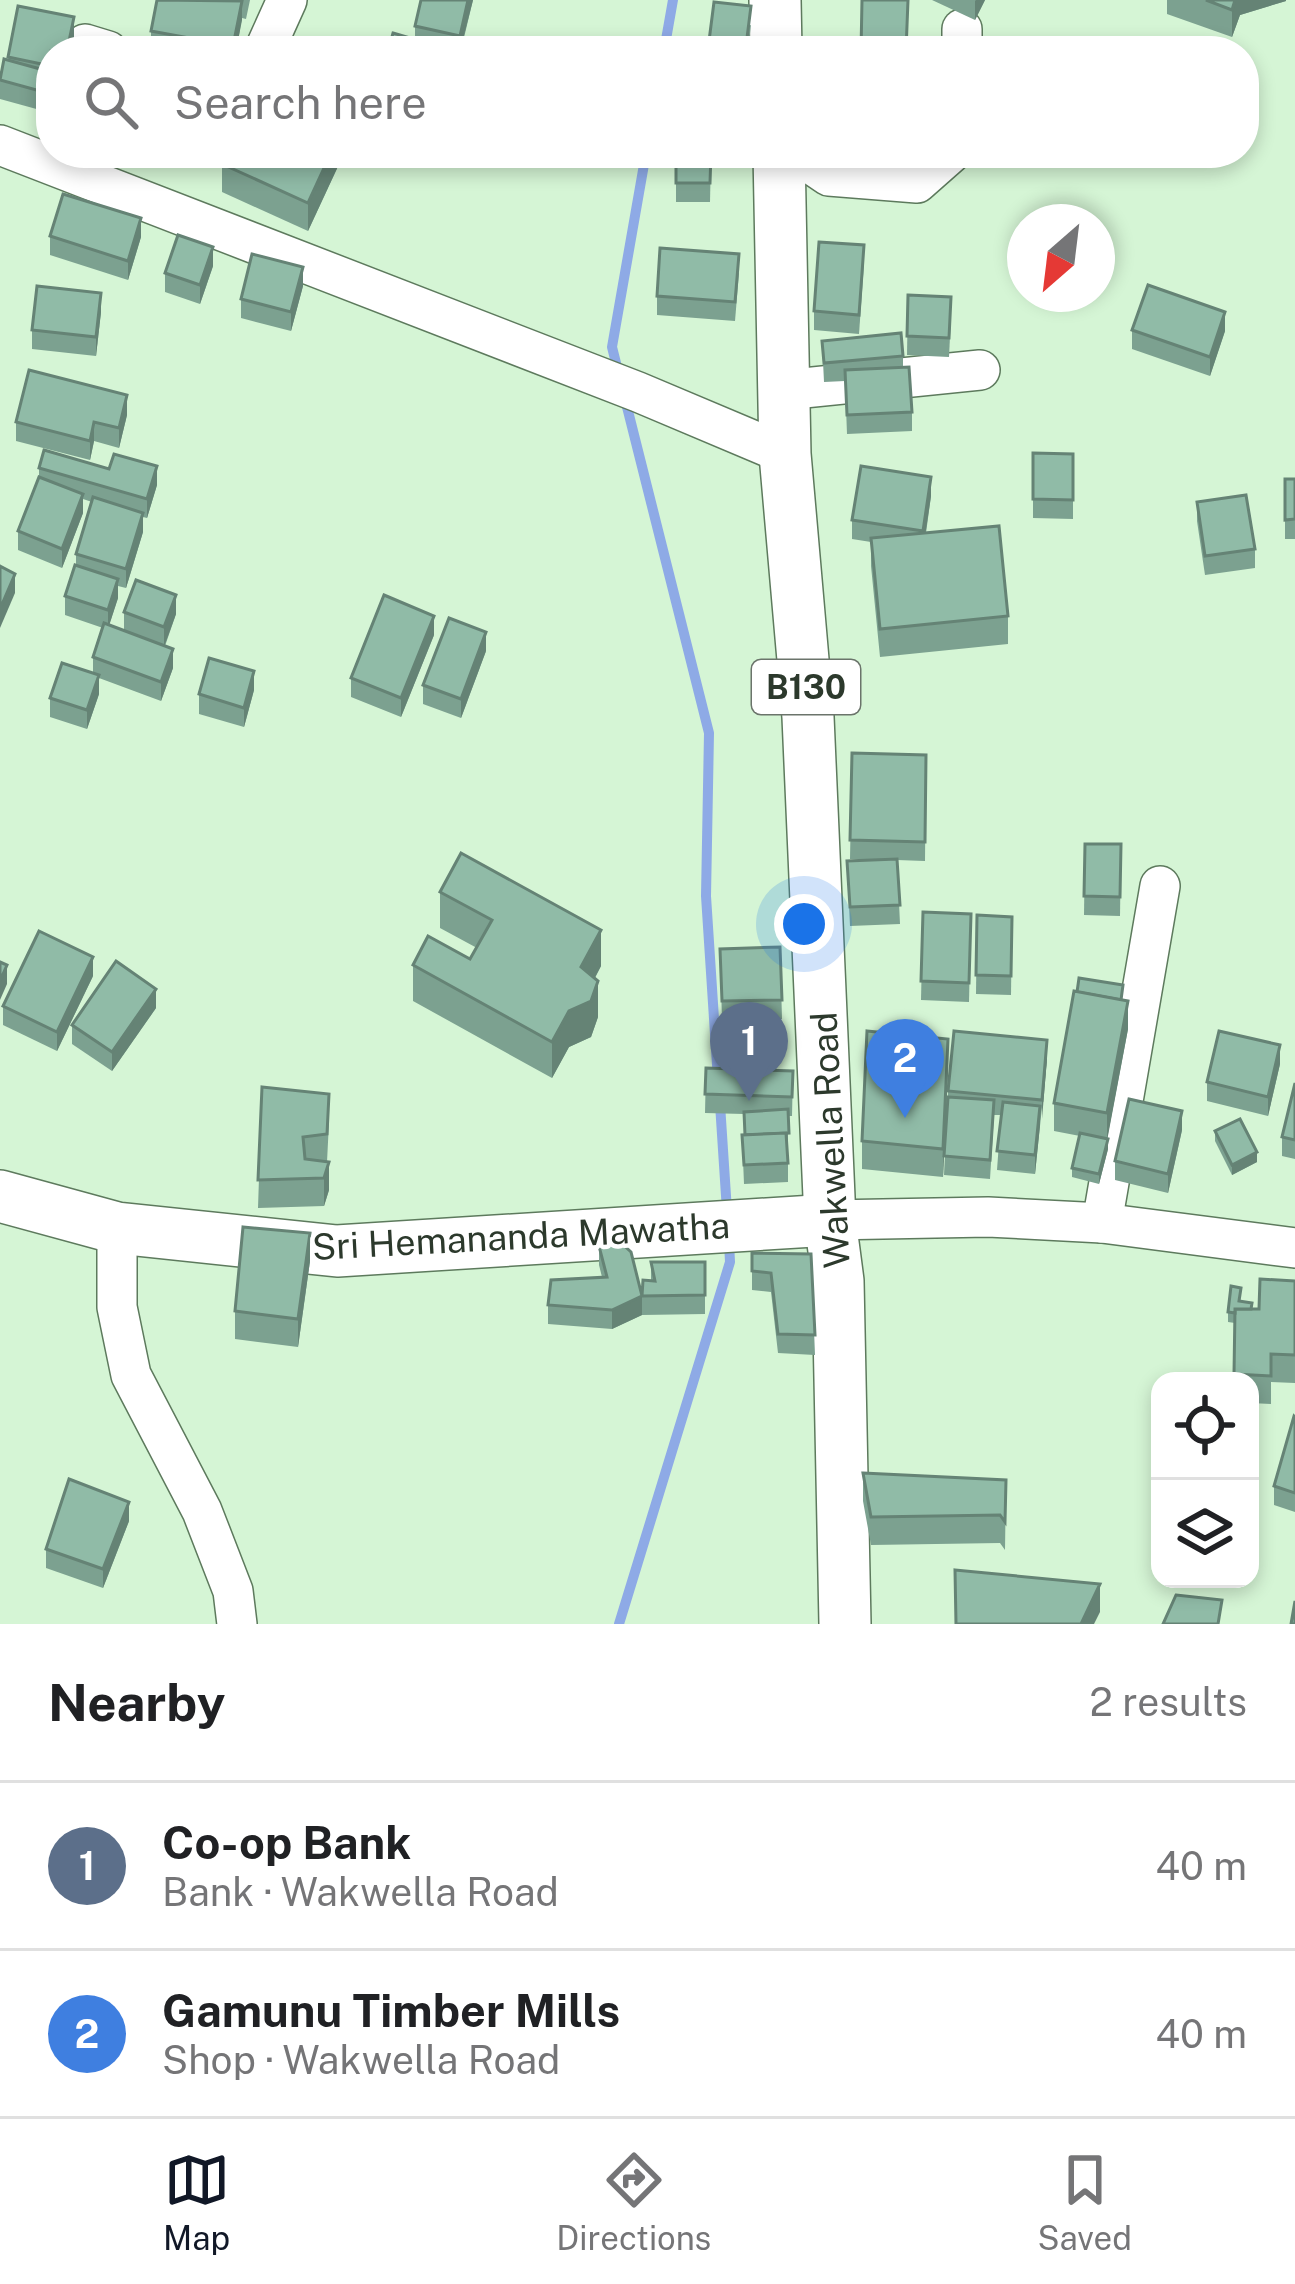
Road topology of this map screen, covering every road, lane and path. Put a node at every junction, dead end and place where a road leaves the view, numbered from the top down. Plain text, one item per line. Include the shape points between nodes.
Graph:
1 (286, 0) edge
2 (775, 0) edge
3 (270, 36) edge
4 (776, 36) edge
5 (0, 146) edge
6 (36, 160) edge
7 (57, 168) edge
8 (779, 168) edge
9 (817, 168) edge
10 (934, 168) edge
11 (980, 370) dead end
12 (784, 390) junction
13 (785, 454) junction
14 (1160, 886) dead end
15 (0, 1196) edge
16 (830, 1220) junction
17 (1102, 1222) junction
18 (117, 1228) junction
19 (1295, 1248) edge
20 (237, 1624) edge
21 (844, 1624) edge

1 - 3 street
2 - 4 main road
5 - 6 street
7 - 13 street
8 - 12 main road, Wakwella Road / B130
9 - 10 street via 829,176 917,183
11 - 12 street
12 - 13 main road, Wakwella Road / B130
13 - 16 main road, Wakwella Road / B130 via 808,717
14 - 17 street
15 - 18 main road, Sri Hemananda Mawatha
16 - 17 street
16 - 18 main road, Sri Hemananda Mawatha via 337,1250
16 - 21 main road, Wakwella Road / B130
17 - 19 street
18 - 20 street via 117,1306 131,1375 202,1510

